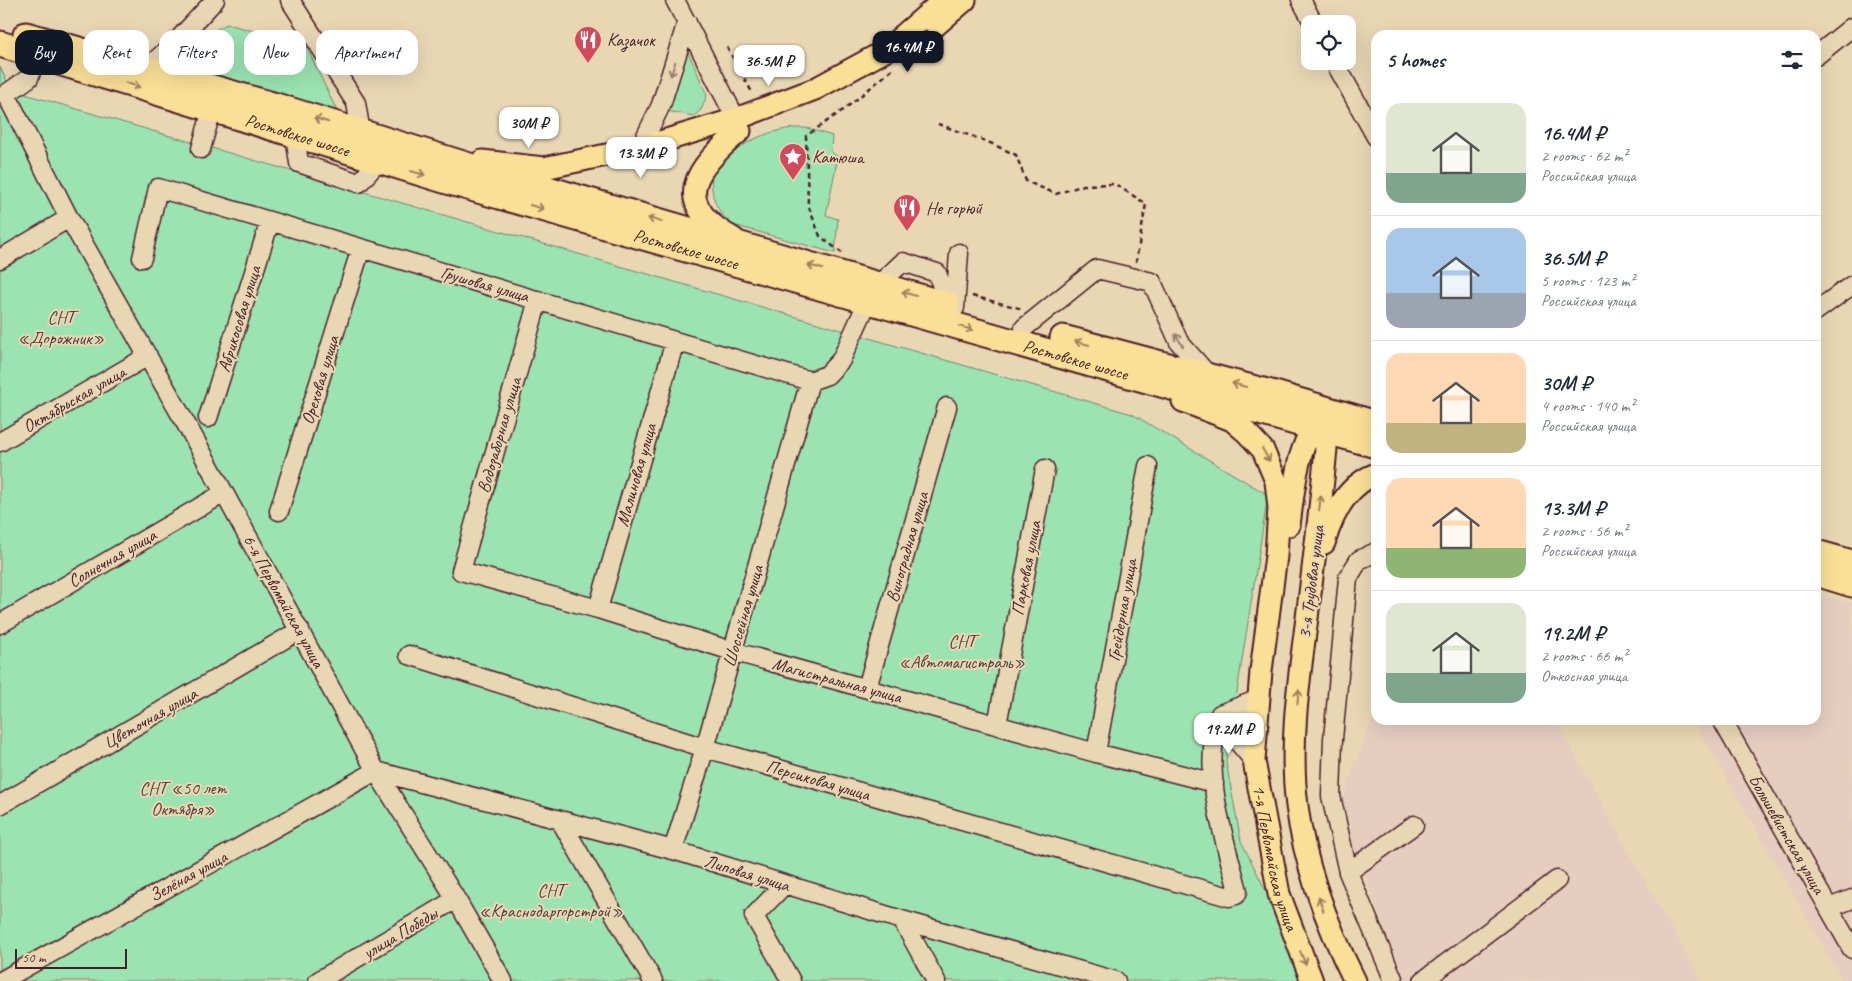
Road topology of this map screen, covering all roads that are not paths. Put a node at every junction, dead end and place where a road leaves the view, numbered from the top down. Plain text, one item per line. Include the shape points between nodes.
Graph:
1 (215, 0) edge
2 (290, 0) edge
3 (675, 0) edge
4 (944, 0) edge
5 (965, 0) edge
6 (1300, 0) edge
7 (1309, 15) edge
8 (687, 22) junction
9 (0, 27) edge
10 (1852, 27) edge
11 (0, 44) edge
12 (15, 48) edge
13 (83, 50) edge
14 (1821, 52) edge
15 (73, 66) edge
16 (149, 66) edge
17 (149, 69) edge
18 (1339, 70) edge
19 (30, 75) edge
20 (3, 96) edge
21 (212, 109) junction
22 (738, 125) junction
23 (1371, 128) edge
24 (361, 133) junction
25 (640, 148) junction
26 (201, 149) dead end
27 (418, 150) junction
28 (457, 184) junction
29 (533, 185) junction
30 (69, 218) junction
31 (270, 220) junction
32 (361, 248) junction
33 (754, 250) junction
34 (959, 253) dead end
35 (142, 258) dead end
36 (0, 260) edge
37 (1852, 285) edge
38 (873, 293) junction
39 (538, 300) junction
40 (953, 302) junction
41 (1821, 307) edge
42 (1032, 329) junction
43 (675, 341) junction
44 (148, 356) junction
45 (1211, 377) junction
46 (810, 382) junction
47 (1286, 398) junction
48 (947, 407) dead end
49 (1352, 417) junction
50 (208, 418) dead end
51 (1371, 423) edge
52 (1314, 426) junction
53 (0, 442) edge
54 (1371, 443) edge
55 (1148, 466) dead end
56 (1045, 469) dead end
57 (1371, 477) edge
58 (224, 493) junction
59 (279, 511) dead end
60 (1371, 554) edge
61 (1821, 554) edge
62 (1852, 562) edge
63 (460, 571) joint
64 (1821, 575) edge
65 (1852, 584) edge
66 (1311, 587) junction
67 (598, 609) junction
68 (0, 624) edge
69 (300, 630) junction
70 (732, 651) junction
71 (409, 655) dead end
72 (1261, 671) junction
73 (866, 688) junction
74 (1259, 699) junction
75 (997, 725) junction
76 (1216, 725) junction
77 (1725, 725) edge
78 (705, 748) junction
79 (1096, 753) junction
80 (1254, 761) junction
81 (376, 771) junction
82 (1214, 784) junction
83 (0, 805) edge
84 (560, 820) junction
85 (1414, 825) dead end
86 (673, 850) junction
87 (1348, 872) junction
88 (1557, 880) dead end
89 (784, 885) junction
90 (456, 899) junction
91 (1852, 899) edge
92 (1829, 908) junction
93 (902, 920) junction
94 (1852, 949) edge
95 (1071, 974) edge
96 (1, 981) edge
97 (318, 981) edge
98 (503, 981) edge
99 (652, 981) edge
100 (791, 981) edge
101 (936, 981) edge
102 (1116, 981) edge
103 (1312, 981) edge
104 (1355, 981) edge
105 (1394, 981) edge
106 (1423, 981) edge

1 - 16 street
2 - 24 street via 356,103
3 - 8 street
4 - 22 main road via 885,51 815,90
5 - 22 main road via 893,62 820,102
6 - 7 street
8 - 22 street
8 -> 25 street via 661,105
9 - 13 highway, Ростовское шоссе
10 - 14 street
11 - 12 highway, Ростовское шоссе
15 -> 21 highway, Ростовское шоссе
24 -> 17 highway, Ростовское шоссе
18 - 23 street
19 - 20 street
20 - 30 street, 6-я Первомайская улица
21 - 26 street
21 -> 28 highway, Ростовское шоссе
22 - 25 main road
22 - 29 main road via 701,144
22 - 33 main road via 702,168 695,196 706,220
24 - 27 highway, Ростовское шоссе
25 - 27 main road via 544,168
27 - 29 highway, Ростовское шоссе
28 - 29 main road
28 -> 38 highway, Ростовское шоссе
33 -> 29 highway, Ростовское шоссе
30 - 36 street
30 - 44 street, 6-я Первомайская улица
31 - 32 street, Грушовая улица
31 - 35 street, Грушовая улица via 158,188
31 - 50 street, Абрикосовая улица
32 - 39 street, Грушовая улица
32 - 59 street, Ореховая улица
38 -> 33 highway, Ростовское шоссе
34 - 40 street
37 - 41 street
38 - 40 highway, Ростовское шоссе
38 -> 42 highway, Ростовское шоссе
38 - 46 street via 840,360 827,375
39 - 43 street, Грушовая улица
39 - 63 street, Водозаборная улица
40 - 42 highway, Ростовское шоссе
45 -> 42 highway, Ростовское шоссе
45 -> 42 street via 1179,342 1152,282 1097,269
42 - 52 highway, Ростовское шоссе
42 -> 72 main road via 1232,420 1263,450 1279,492 1276,556
43 - 46 street, Грушовая улица
43 - 67 street, Малиновая улица
44 - 53 street, Октябрьская улица
44 - 58 street, 6-я Первомайская улица
47 -> 45 highway, Ростовское шоссе
46 - 70 street, Шоссейная улица
47 - 49 highway, Ростовское шоссе
47 - 52 main road
48 - 73 street, Виноградная улица
49 - 51 highway, Ростовское шоссе
49 - 52 main road via 1331,419
52 - 54 highway, Ростовское шоссе
66 -> 52 main road, 3-я Трудовая улица via 1326,448
52 - 72 main road, 3-я Трудовая улица via 1300,463
55 - 79 street, Грейдерная улица
56 - 75 street, Парковая улица
57 - 66 main road via 1357,485 1337,510 1328,528
58 - 68 street, Солнечная улица
58 - 69 street, 6-я Первомайская улица
60 - 87 street via 1358,560 1348,578 1333,739 1330,796
61 - 62 highway
63 - 67 street, Магистральная улица
64 - 65 highway
104 -> 66 main road, 3-я Трудовая улица via 1332,934 1311,874 1297,806 1294,746
67 - 70 street, Магистральная улица
69 - 81 street, 6-я Первомайская улица
69 - 83 street, Цветочная улица
70 - 73 street, Магистральная улица
70 - 78 street, Шоссейная улица
71 - 78 street, Персиковая улица
72 - 74 main road, 1-я Первомайская улица
73 - 75 street, Магистральная улица
74 - 76 street via 1223,711
74 - 80 main road, 1-я Первомайская улица
75 - 79 street, Магистральная улица
76 - 80 street via 1238,742
76 - 82 street
77 - 92 street, Большевистская улица
78 - 82 street, Персиковая улица via 1229,897 1238,891
78 - 86 street, Шоссейная улица
79 - 82 street, Магистральная улица
80 -> 103 main road, 1-я Первомайская улица via 1279,894
81 - 84 street, Липовая улица
81 - 90 street, 6-я Первомайская улица
81 - 96 street, Зелёная улица
84 - 86 street, Липовая улица
84 - 99 street
85 - 87 street
86 - 89 street, Липовая улица
87 - 105 street
88 - 106 street
89 - 93 street, Липовая улица
89 - 100 street via 754,916
90 - 97 street, улица Победы
90 - 98 street, 6-я Первомайская улица
91 - 92 street
92 - 94 street, Большевистская улица
93 - 95 street, Липовая улица
93 - 101 street
95 - 102 street, Липовая улица

